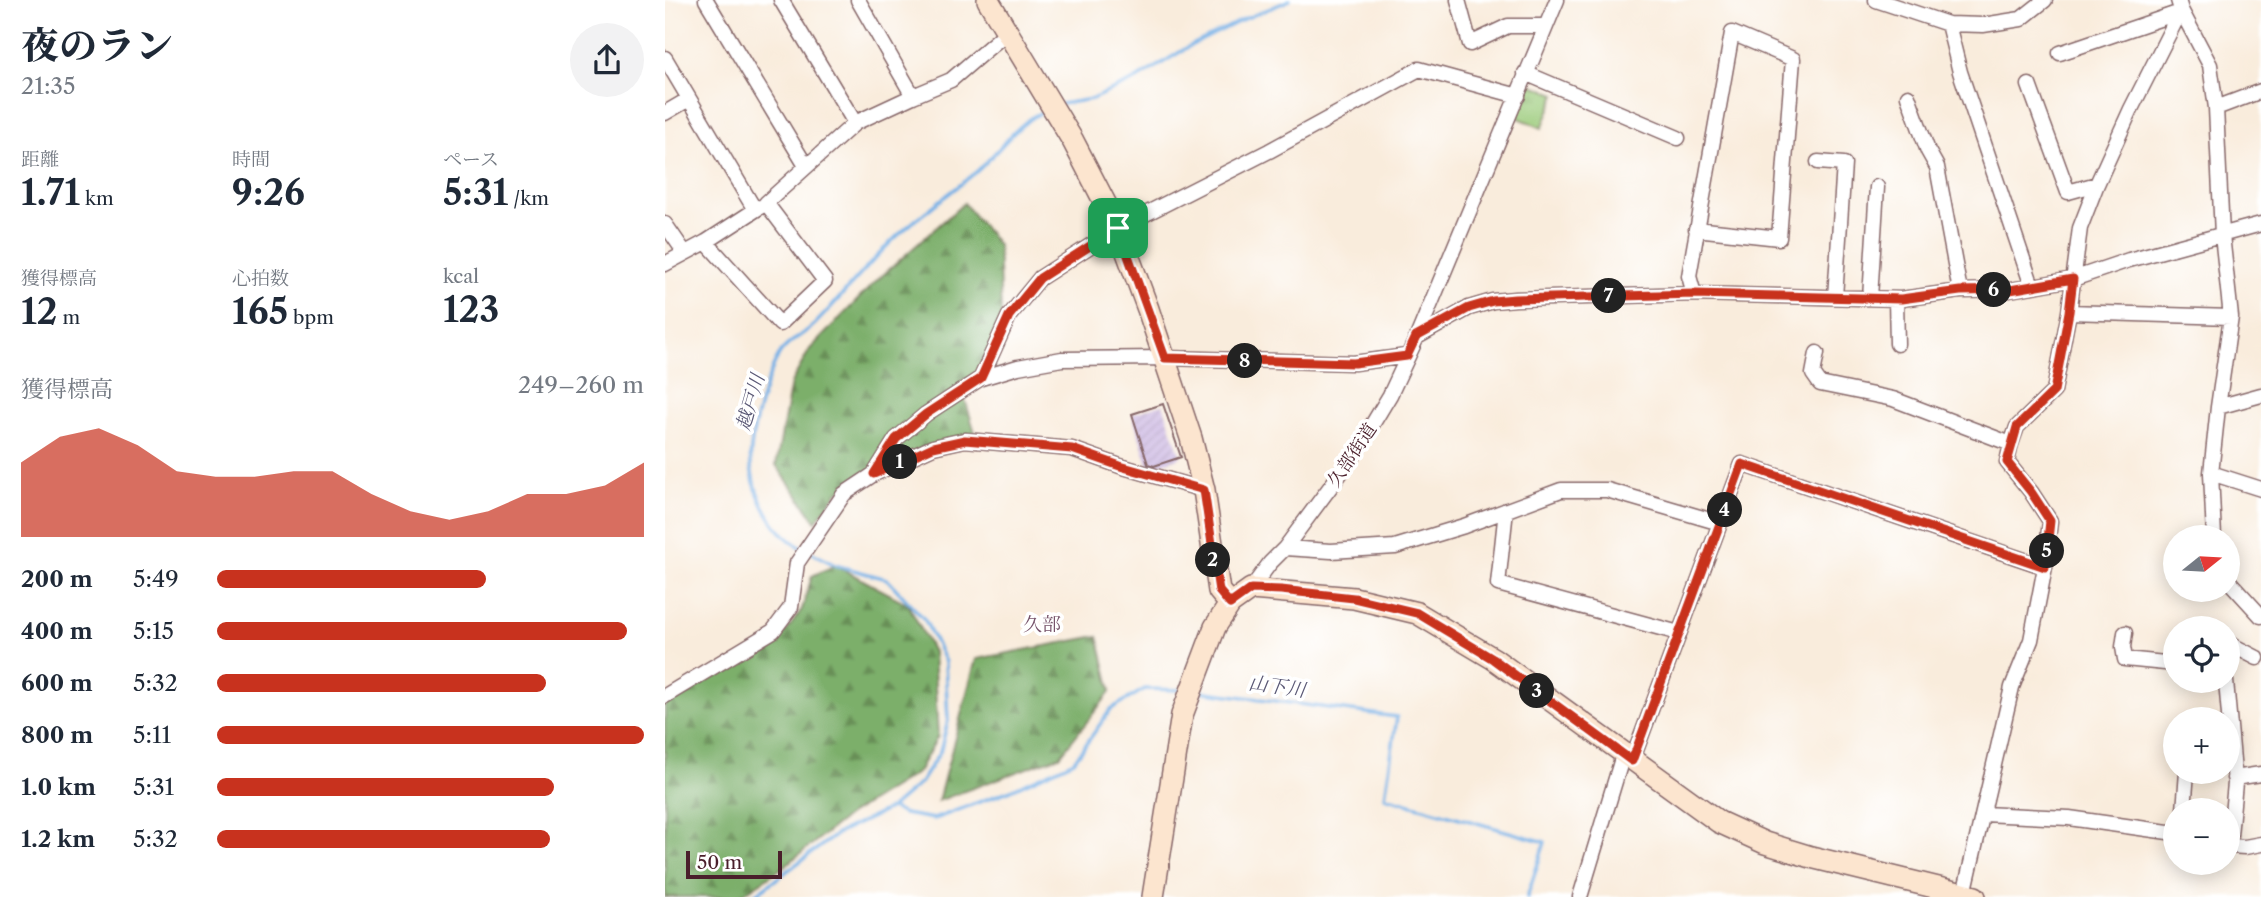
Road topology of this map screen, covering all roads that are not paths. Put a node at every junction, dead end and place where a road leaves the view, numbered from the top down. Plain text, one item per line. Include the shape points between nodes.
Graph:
1 (706, 0) edge
2 (781, 0) edge
3 (858, 0) edge
4 (988, 0) edge
5 (1458, 0) edge
6 (1557, 0) edge
7 (1876, 0) edge
8 (2045, 0) edge
9 (2180, 7) edge
10 (1948, 24) junction
11 (1546, 26) junction
12 (1007, 32) junction
13 (2060, 53) dead end
14 (665, 58) edge
15 (1525, 73) junction
16 (2029, 85) dead end
17 (2261, 90) edge
18 (913, 96) junction
19 (1518, 96) junction
20 (1908, 96) dead end
21 (689, 99) junction
22 (2216, 108) junction
23 (665, 113) edge
24 (855, 123) junction
25 (1678, 138) dead end
26 (1818, 162) dead end
27 (806, 166) junction
28 (2097, 184) junction
29 (1877, 187) dead end
30 (760, 207) junction
31 (665, 224) edge
32 (2261, 224) edge
33 (1118, 228) junction
34 (1696, 229) junction
35 (2222, 235) junction
36 (706, 242) junction
37 (685, 253) junction
38 (665, 264) edge
39 (2073, 279) junction
40 (2032, 286) junction
41 (1960, 291) junction
42 (1694, 294) junction
43 (1835, 297) junction
44 (1870, 298) junction
45 (1896, 299) junction
46 (2069, 312) junction
47 (2231, 317) junction
48 (1416, 337) junction
49 (1897, 344) dead end
50 (1817, 353) dead end
51 (1407, 356) junction
52 (1165, 358) junction
53 (981, 378) junction
54 (2261, 395) edge
55 (2218, 407) junction
56 (2011, 444) junction
57 (2211, 473) junction
58 (874, 474) junction
59 (2260, 488) edge
60 (1204, 490) junction
61 (1506, 510) junction
62 (1720, 523) junction
63 (2213, 525) edge
64 (1285, 548) junction
65 (2045, 567) junction
66 (1251, 589) junction
67 (2240, 593) edge
68 (1230, 604) junction
69 (2261, 616) edge
70 (1679, 633) junction
71 (2125, 633) dead end
72 (2240, 649) edge
73 (2257, 658) dead end
74 (2163, 663) edge
75 (665, 696) edge
76 (1627, 758) junction
77 (2261, 774) edge
78 (2240, 777) edge
79 (2234, 784) edge
80 (1983, 814) junction
81 (2163, 831) edge
82 (2261, 844) edge
83 (1964, 895) edge
84 (1153, 897) edge
85 (1580, 897) edge

1 - 27 street
2 - 24 street
3 - 18 street
4 - 12 street
5 - 11 street via 1470,44 1508,26
6 - 11 street, 久部街道
7 - 10 street
8 - 10 street via 2021,19
9 - 13 street
9 - 22 street via 2210,65
9 - 28 street
10 - 40 street
11 - 15 street, 久部街道
12 - 18 street via 951,80
12 - 33 street via 1064,125
14 - 21 street
15 - 19 street, 久部街道
15 - 25 street
16 - 28 street via 2068,192
17 - 22 street
18 - 24 street
19 - 33 street via 1419,69
19 - 48 street, 久部街道
20 - 41 street via 1937,167
21 - 23 street
21 - 30 street
22 - 35 street
24 - 27 street
26 - 43 street via 1844,164
27 - 30 street
28 - 39 street via 2080,228
29 - 44 street
30 - 36 street
30 - 36 street via 825,281 780,324
31 - 37 street
32 - 35 street
33 - 52 street
33 - 53 street via 1040,278 1009,316
34 - 34 street via 1706,177 1732,33 1793,59 1779,238
34 - 42 street via 1689,276
35 - 39 street
35 - 47 street
36 - 37 street
37 - 38 street
39 - 40 street
39 - 46 street
40 - 41 street
41 - 45 street
42 - 43 street
42 - 48 street via 1493,301 1469,308
43 - 44 street
44 - 45 street
45 - 49 street
46 - 47 street
46 - 56 street via 2054,391 2017,427
47 - 55 street
48 - 51 street, 久部街道
50 - 56 street via 1813,374 1820,384 1893,399
51 - 52 street via 1354,363
51 - 64 street, 久部街道 via 1354,455
52 - 53 street via 1062,359
52 - 60 street
53 - 58 street via 896,439
54 - 55 street
55 - 57 street
56 - 65 street via 2007,462 2050,521
57 - 59 street
57 - 63 street
58 - 60 street via 933,447 965,440 1072,449
58 - 75 street via 845,494 797,563 791,607 773,631
60 - 68 street via 1219,591
61 - 62 street via 1560,490 1607,490
61 - 64 street via 1395,547
61 - 70 street via 1498,584
62 - 65 street via 1742,464
62 - 70 street
64 - 66 street, 久部街道
65 - 80 street via 2031,640 2012,687
66 - 68 street, 久部街道
66 - 76 street via 1354,598 1417,613 1493,659
67 - 69 street
68 - 84 street, 久部街道 via 1215,626 1182,715
70 - 76 street
71 - 74 street via 2125,659
72 - 73 street
76 - 83 street via 1719,822 1765,842
76 - 85 street
77 - 78 street
79 - 82 street via 2229,846
80 - 81 street via 2069,818
80 - 83 street

